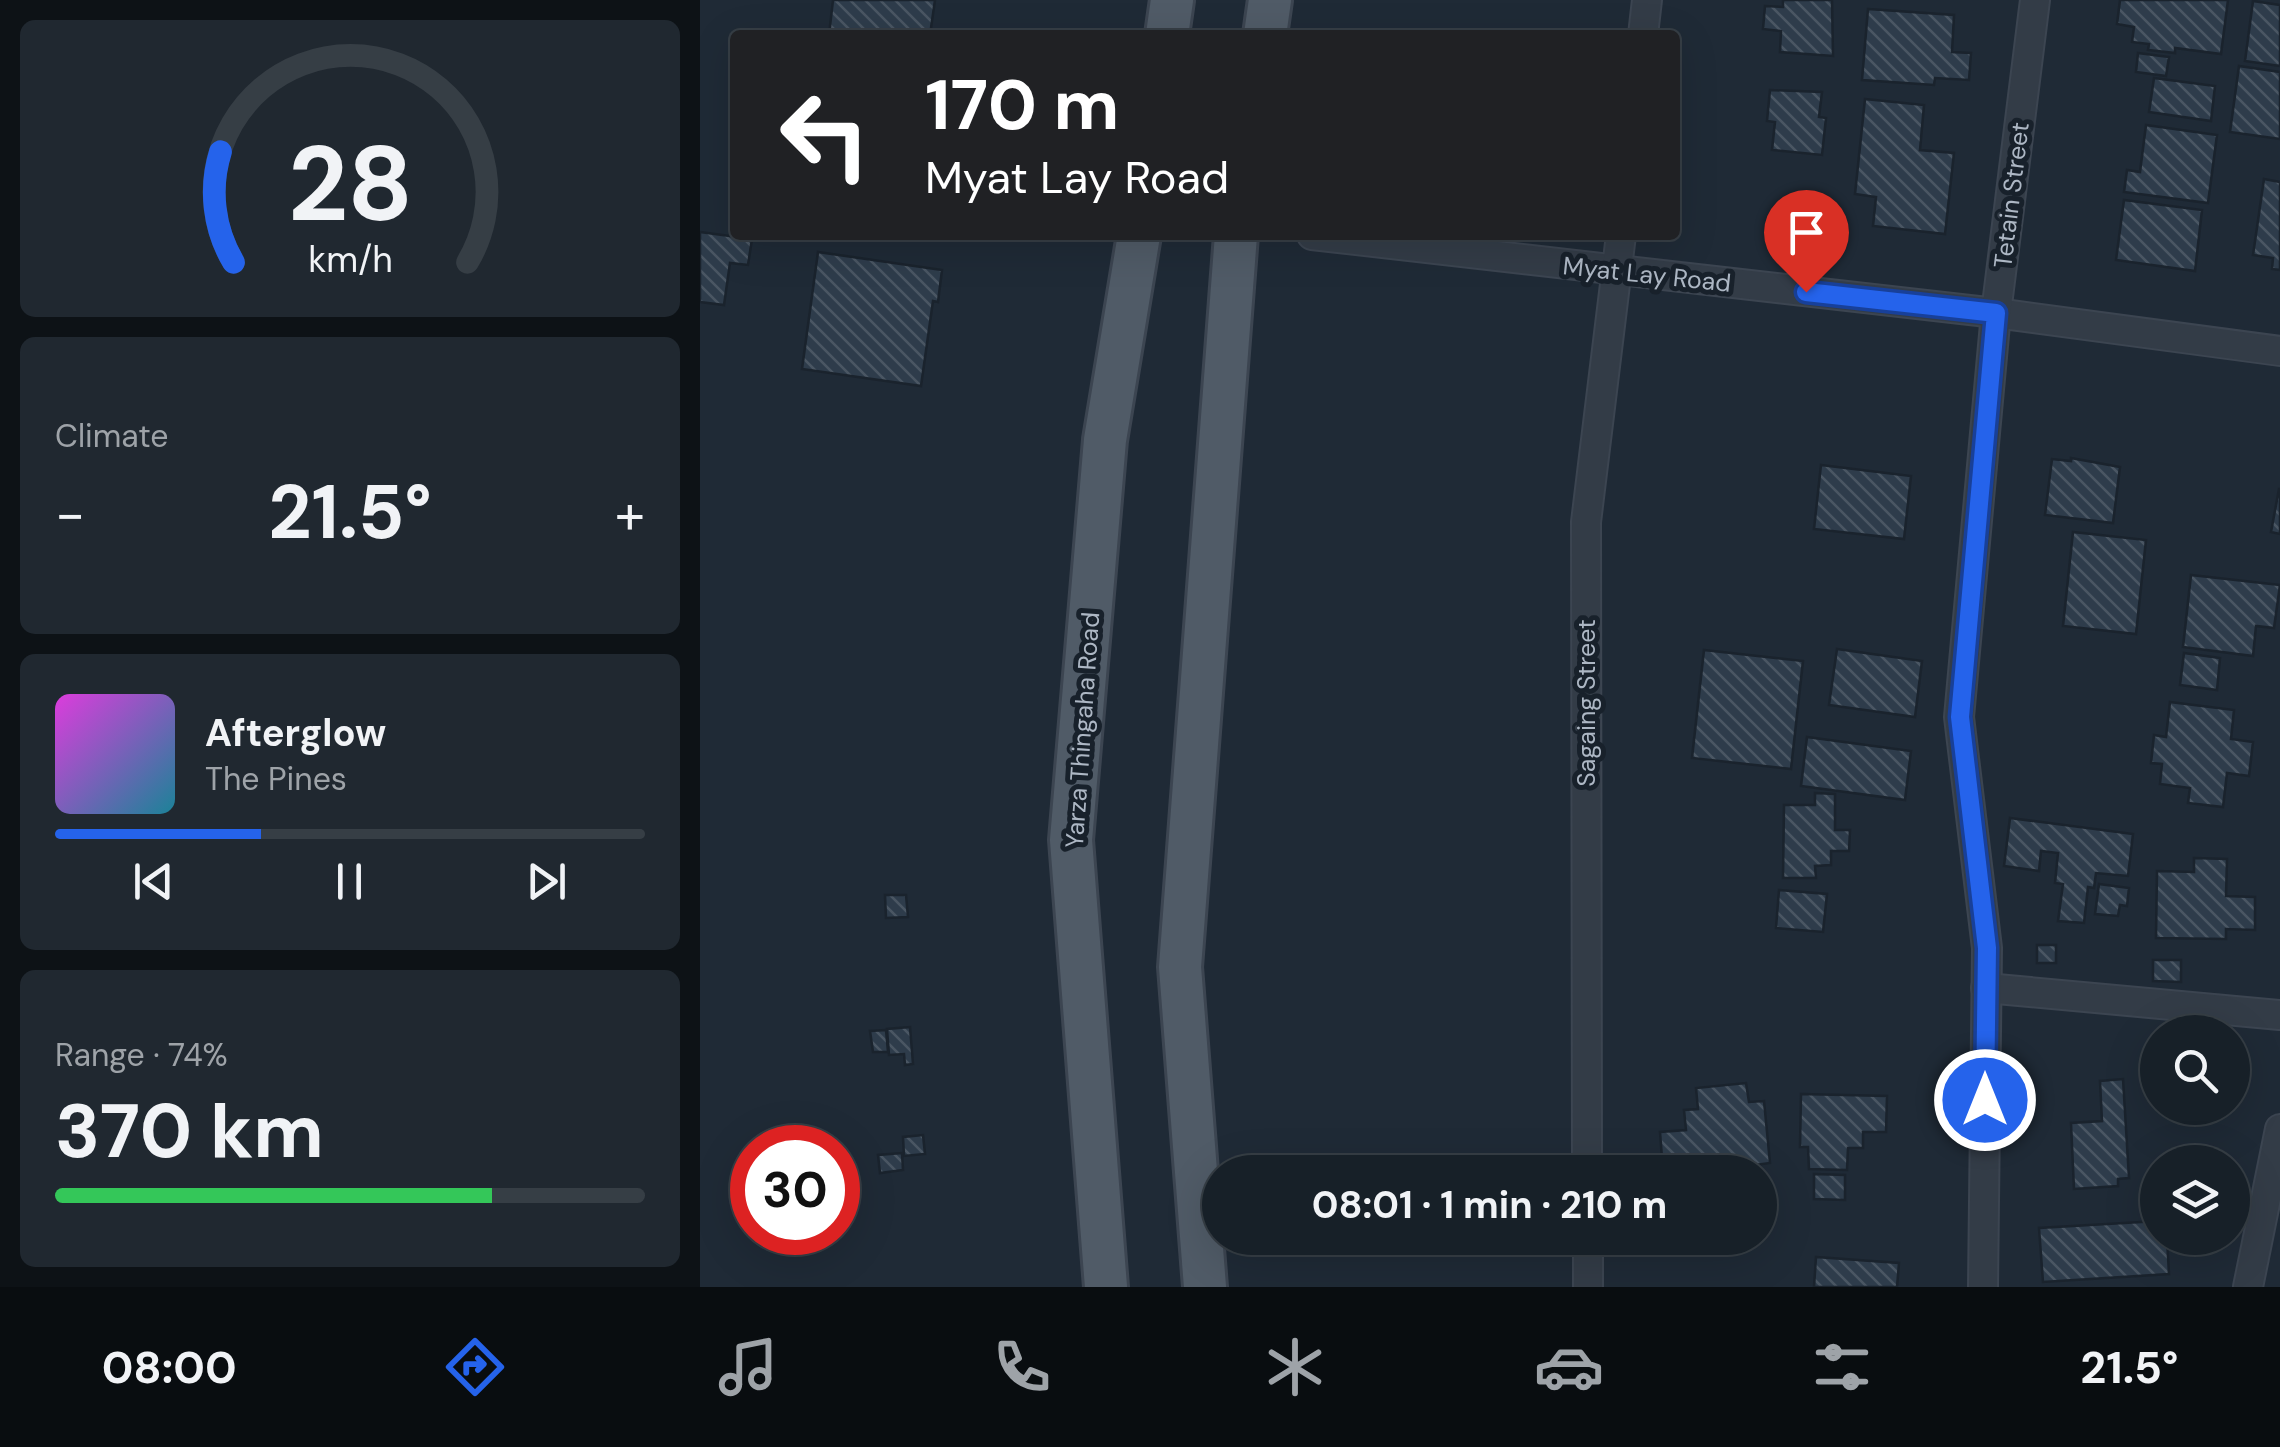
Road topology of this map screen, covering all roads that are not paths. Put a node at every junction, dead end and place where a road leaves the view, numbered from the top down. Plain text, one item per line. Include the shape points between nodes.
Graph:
1 (1172, 0) edge
2 (1270, 0) edge
3 (1648, 0) edge
4 (2035, 0) edge
5 (1168, 30) edge
6 (1266, 30) edge
7 (1645, 30) edge
8 (1139, 240) edge
9 (1236, 240) edge
10 (1356, 240) edge
11 (1620, 240) edge
12 (1617, 270) junction
13 (1996, 313) junction
14 (2280, 351) edge
15 (1986, 988) junction
16 (2280, 1015) edge
17 (2280, 1129) edge
18 (1588, 1155) edge
19 (1588, 1255) edge
20 (1106, 1287) edge
21 (1205, 1287) edge
22 (1588, 1287) edge
23 (1983, 1287) edge
24 (2248, 1287) edge

1 - 5 main road
2 - 6 main road
3 - 7 street
4 - 13 street, Tetain Street
8 - 20 main road, Yarza Thingaha Road via 1105,440 1071,840
9 - 21 main road via 1180,967
10 - 12 street, Myat Lay Road
11 - 12 street, Sagaing Street
12 - 13 street, Myat Lay Road
12 - 18 street, Sagaing Street via 1586,522
13 - 14 street, Myat Lay Road
13 - 15 street, Tetain Street via 1960,717
15 - 16 street
15 - 23 street, Tetain Street
17 - 24 street
19 - 22 street

